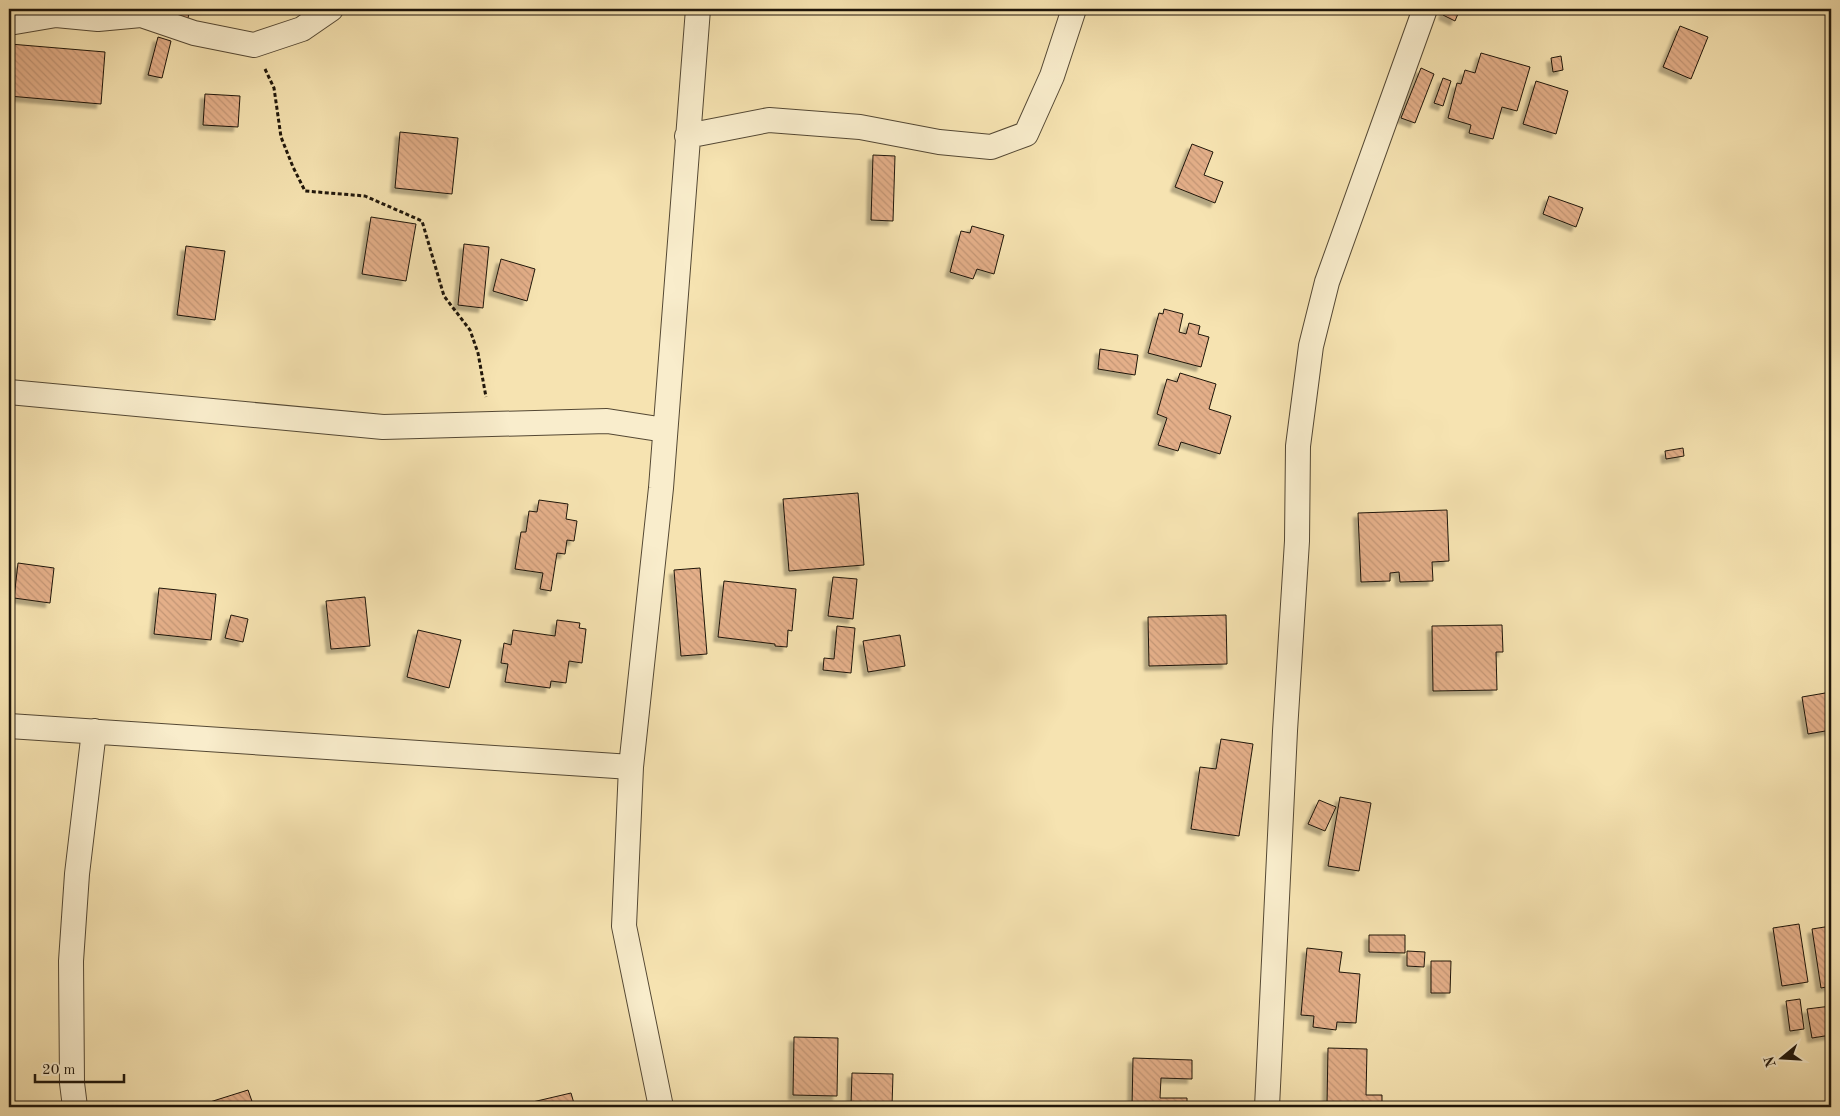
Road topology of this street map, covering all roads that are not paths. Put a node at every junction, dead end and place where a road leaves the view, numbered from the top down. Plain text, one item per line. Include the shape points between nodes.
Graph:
1 (332, 9) edge
2 (698, 9) edge
3 (1074, 9) edge
4 (1425, 9) edge
5 (9, 23) edge
6 (688, 136) junction
7 (9, 392) edge
8 (665, 430) junction
9 (9, 726) edge
10 (94, 731) junction
11 (631, 767) junction
12 (75, 1107) edge
13 (661, 1107) edge
14 (1266, 1107) edge

1 - 5 street via 302,29 254,45 194,33 141,15 98,19 56,15
2 - 6 street
3 - 6 street via 1052,76 1026,134 991,147 939,142 860,127 769,120
4 - 14 street via 1328,282 1310,346 1298,446 1297,541
6 - 8 street
7 - 8 street via 383,427 607,421
8 - 11 street
9 - 10 street
10 - 11 street
10 - 12 street via 77,874 71,961
11 - 13 street via 624,926

